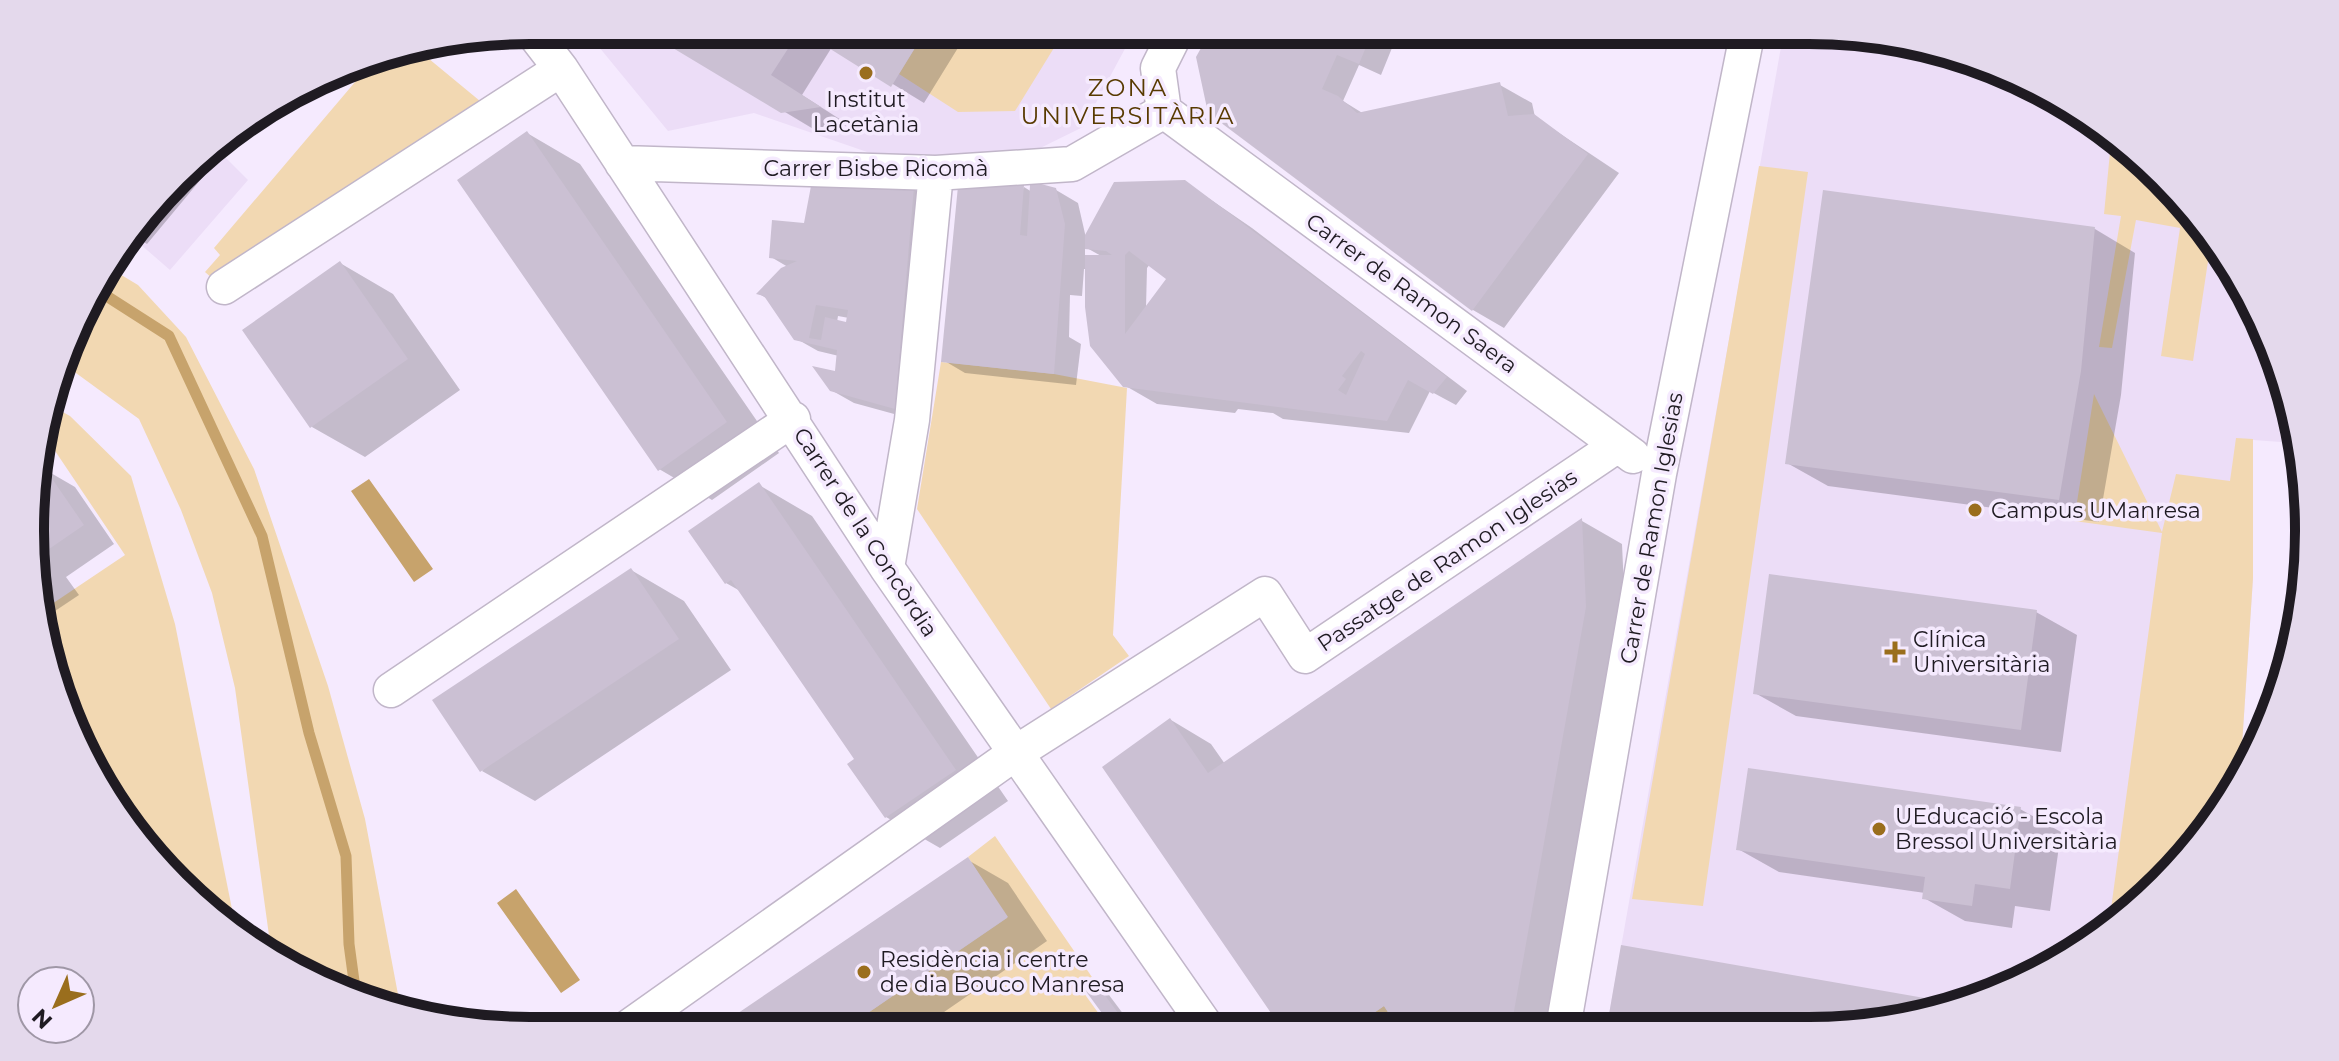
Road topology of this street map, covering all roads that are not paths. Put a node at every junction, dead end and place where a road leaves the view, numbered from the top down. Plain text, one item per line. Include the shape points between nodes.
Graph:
1 (542, 44) edge
2 (1170, 44) edge
3 (1745, 44) edge
4 (561, 69) junction
5 (1164, 111) junction
6 (622, 163) junction
7 (936, 173) junction
8 (224, 287) dead end
9 (793, 419) junction
10 (1618, 445) junction
11 (1659, 474) junction
12 (887, 568) junction
13 (391, 690) dead end
14 (1014, 754) junction
15 (643, 1017) edge
16 (1200, 1017) edge
17 (1565, 1017) edge

1 - 4 street, Carrer de la Concòrdia
2 - 5 street via 1158,68
3 - 11 street, Carrer de Ramon Iglesias
4 - 6 street, Carrer de la Concòrdia
4 - 8 street
5 - 7 street, Carrer Bisbe Ricomà via 1072,164
5 - 10 street, Carrer de Ramon Saera
6 - 7 street, Carrer Bisbe Ricomà
6 - 9 street, Carrer de la Concòrdia
7 - 12 street via 912,420
9 - 12 street, Carrer de la Concòrdia
9 - 13 street
10 - 11 street, Carrer de Ramon Saera
10 - 14 street, Passatge de Ramon Iglesias via 1305,656 1265,594
11 - 17 street, Carrer de Ramon Iglesias
12 - 14 street, Carrer de la Concòrdia
14 - 15 street
14 - 16 street, Carrer de la Concòrdia

